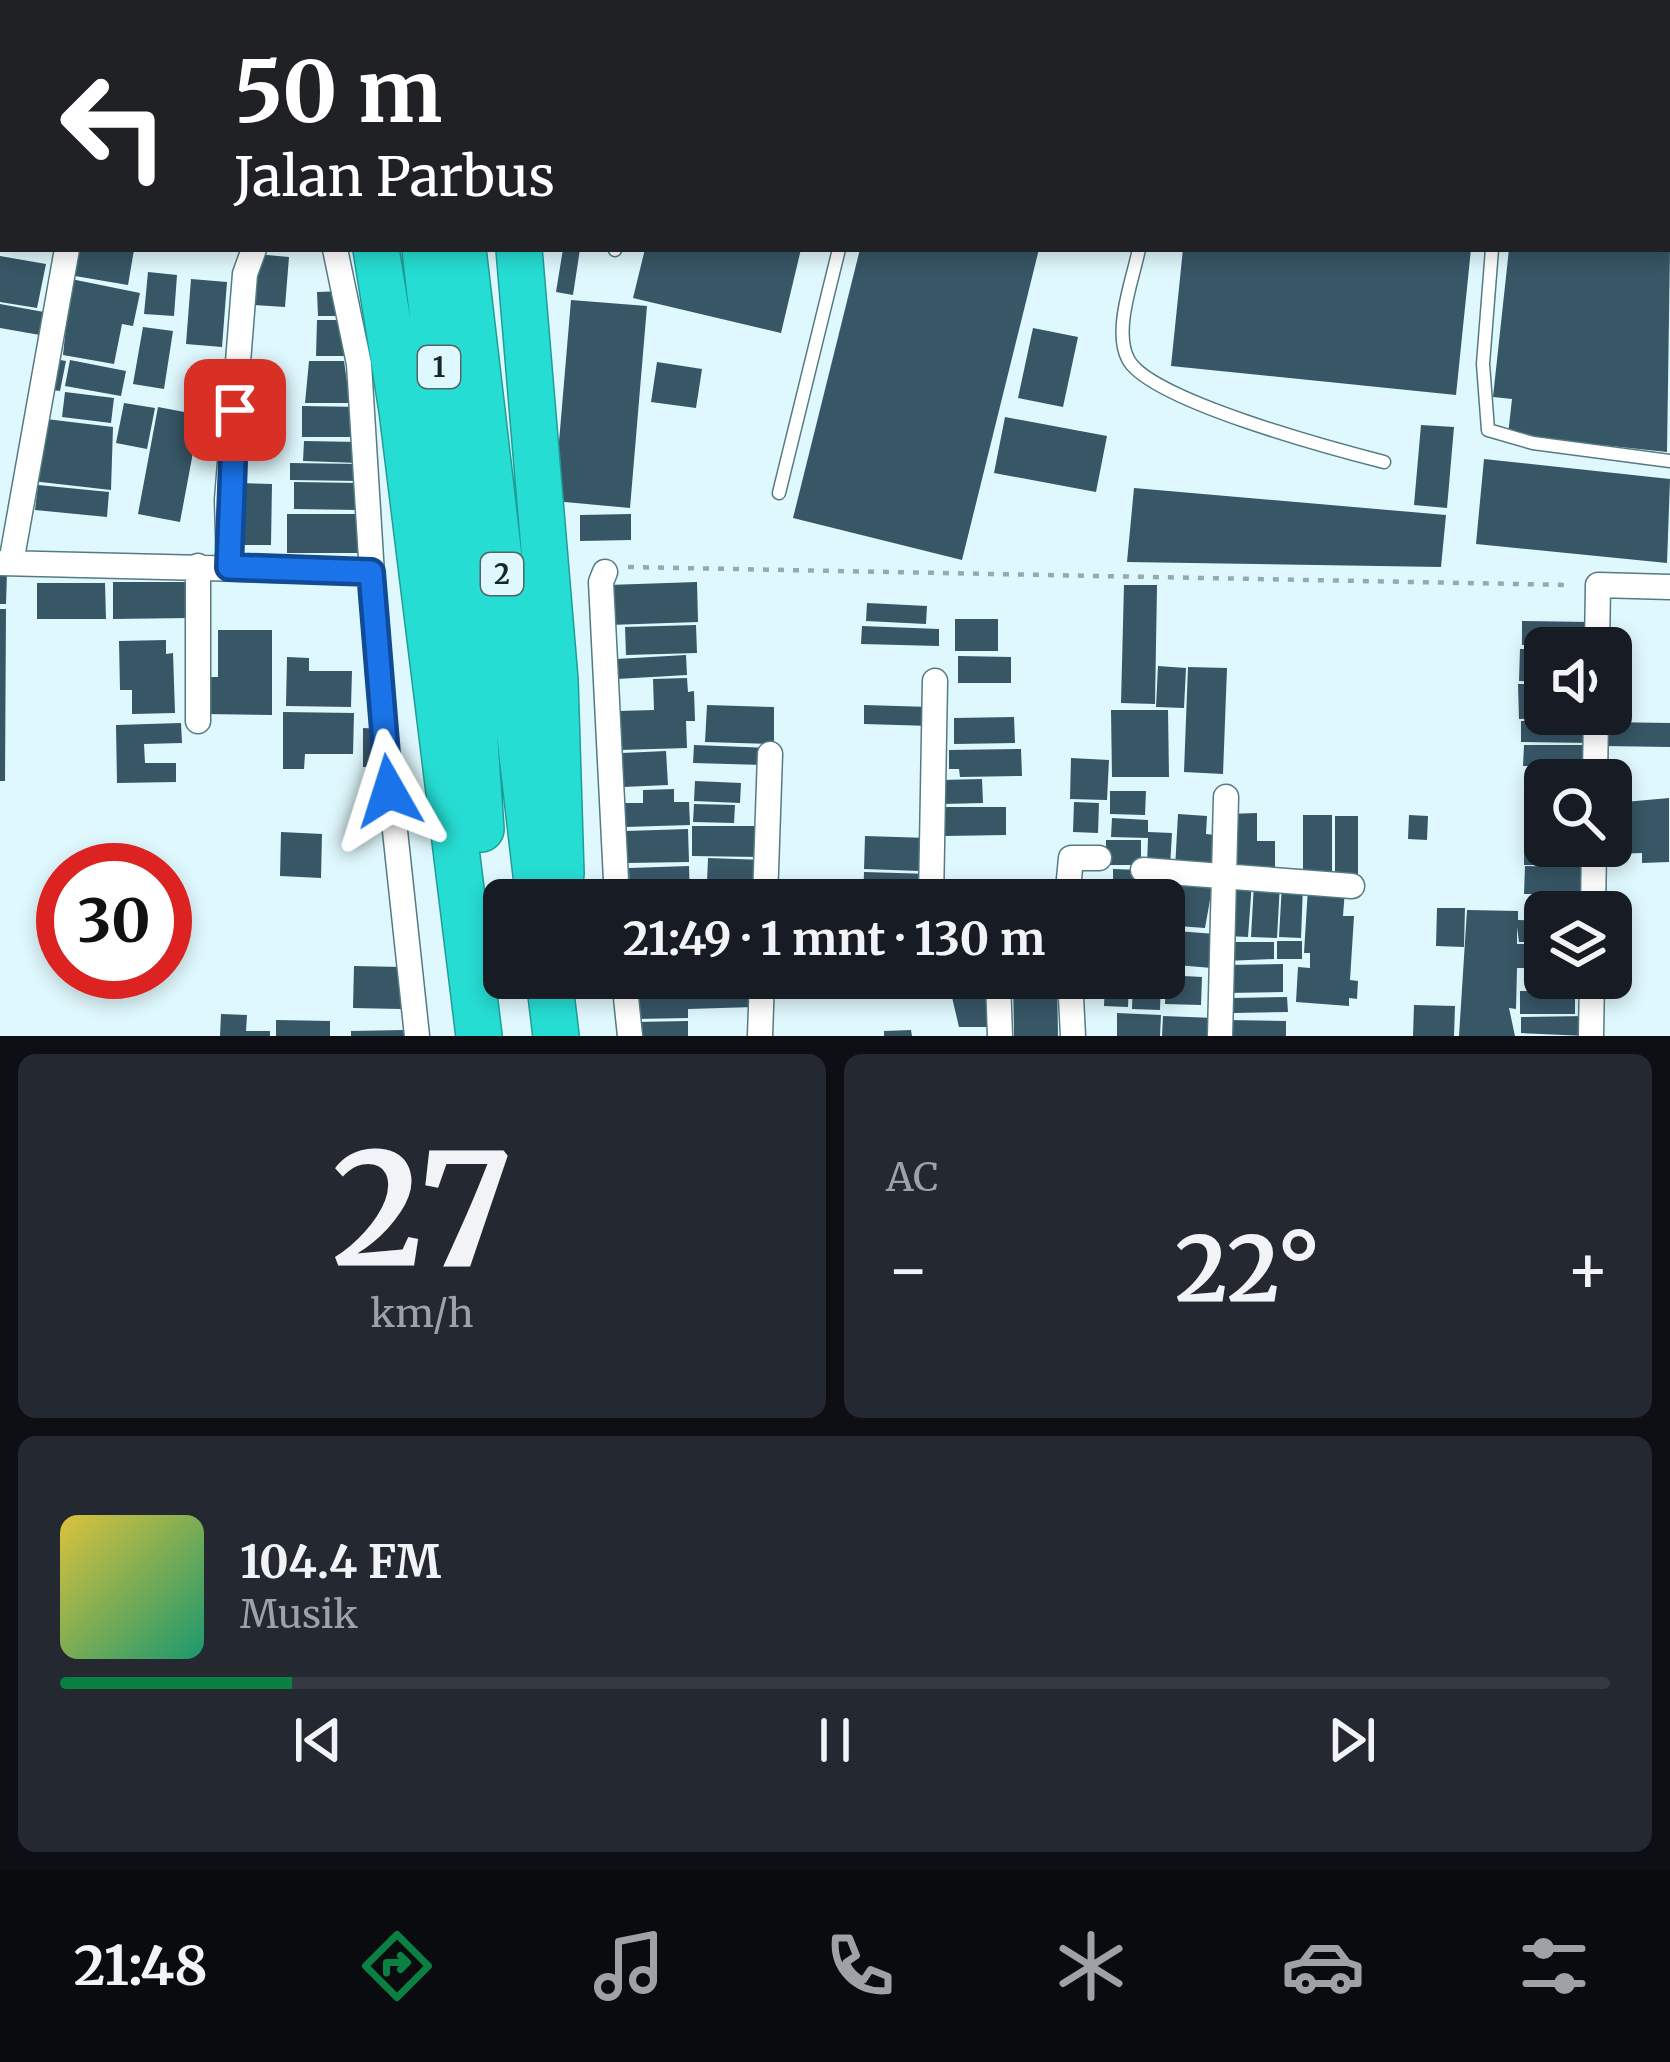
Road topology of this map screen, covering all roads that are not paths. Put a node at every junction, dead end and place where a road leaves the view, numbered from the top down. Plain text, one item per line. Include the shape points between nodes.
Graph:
1 (66, 252) edge
2 (253, 252) edge
3 (335, 252) edge
4 (376, 252) edge
5 (425, 252) edge
6 (463, 252) edge
7 (508, 252) edge
8 (519, 252) edge
9 (838, 252) edge
10 (1139, 252) edge
11 (1492, 252) edge
12 (534, 442) junction
13 (1670, 461) edge
14 (1384, 462) dead end
15 (452, 484) joint
16 (778, 493) dead end
17 (5, 563) edge
18 (198, 566) junction
19 (229, 567) junction
20 (371, 572) junction
21 (605, 572) road end
22 (1670, 586) edge
23 (1598, 627) edge
24 (935, 680) dead end
25 (198, 721) dead end
26 (770, 754) dead end
27 (1226, 796) dead end
28 (1099, 858) dead end
29 (1143, 870) dead end
30 (537, 879) edge
31 (560, 879) edge
32 (616, 879) edge
33 (766, 879) edge
34 (932, 879) edge
35 (1069, 879) edge
36 (1224, 879) junction
37 (1352, 886) dead end
38 (553, 999) edge
39 (562, 999) edge
40 (626, 999) edge
41 (761, 999) edge
42 (999, 999) edge
43 (1071, 999) edge
44 (1592, 999) edge
45 (417, 1036) edge
46 (479, 1036) edge
47 (489, 1036) edge
48 (560, 1036) edge
49 (629, 1036) edge
50 (760, 1036) edge
51 (1000, 1036) edge
52 (1073, 1036) edge
53 (1220, 1036) edge
54 (1591, 1036) edge

1 - 17 street
2 - 19 street via 227,500
3 - 20 street via 359,364
4 - 46 highway
5 - 15 highway, 1
6 - 30 highway, 2
7 - 12 highway
8 - 12 highway
9 - 16 lane
10 - 14 lane via 1124,340 1139,370 1187,398 1294,439
11 - 13 lane via 1483,364 1488,430
12 - 31 highway via 555,680
15 - 47 highway, 2 via 476,745
17 - 18 street
18 - 19 street
18 - 25 street
19 - 20 street
20 - 45 street
21 - 32 street
22 - 23 street via 1598,585
24 - 34 street
26 - 33 street
27 - 36 street
28 - 35 street via 1071,858
29 - 36 street
36 - 37 street
36 - 53 street
38 - 48 highway
39 - 48 highway
40 - 49 street
41 - 50 street
42 - 51 street
43 - 52 street
44 - 54 street

